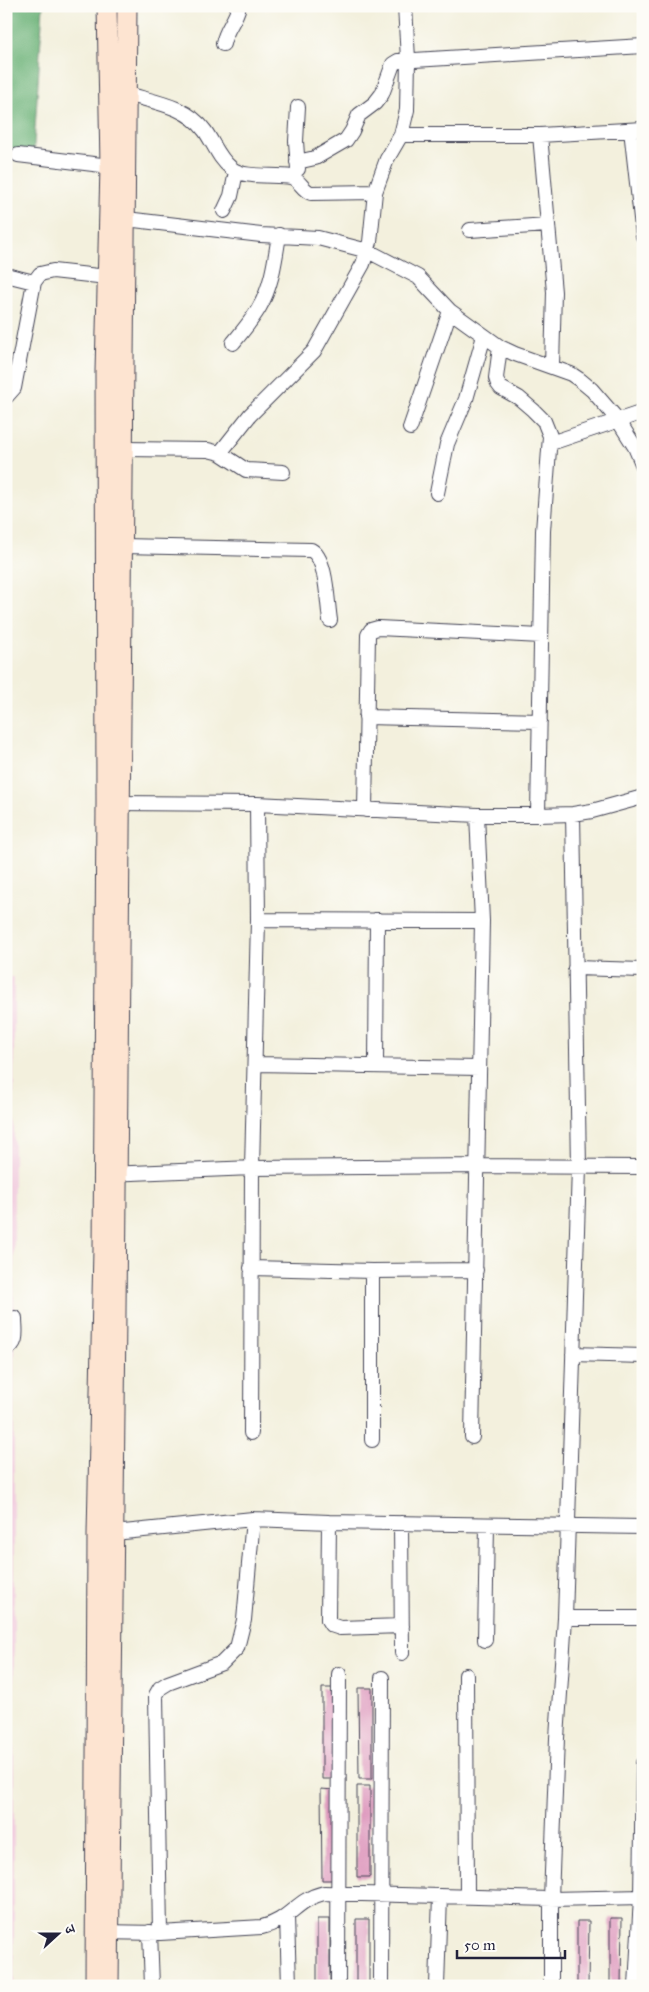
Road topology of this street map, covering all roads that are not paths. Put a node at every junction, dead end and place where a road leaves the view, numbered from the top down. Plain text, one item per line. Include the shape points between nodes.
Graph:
1 (107, 6) edge
2 (127, 6) edge
3 (239, 6) edge
4 (405, 6) edge
5 (223, 44) dead end
6 (643, 46) edge
7 (408, 59) junction
8 (127, 94) junction
9 (298, 108) dead end
10 (637, 129) edge
11 (401, 135) junction
12 (540, 135) junction
13 (18, 155) dead end
14 (297, 162) junction
15 (119, 166) junction
16 (236, 172) junction
17 (298, 182) junction
18 (375, 199) junction
19 (224, 211) dead end
20 (126, 219) junction
21 (548, 225) junction
22 (470, 230) dead end
23 (279, 235) junction
24 (643, 236) edge
25 (368, 251) junction
26 (6, 275) edge
27 (117, 278) junction
28 (34, 282) junction
29 (450, 311) junction
30 (484, 336) junction
31 (233, 343) dead end
32 (500, 347) junction
33 (552, 356) junction
34 (6, 397) edge
35 (643, 412) edge
36 (618, 420) junction
37 (410, 428) dead end
38 (551, 444) junction
39 (220, 453) junction
40 (118, 459) junction
41 (643, 466) edge
42 (283, 472) dead end
43 (437, 493) dead end
44 (123, 546) junction
45 (330, 620) dead end
46 (541, 636) junction
47 (114, 702) junction
48 (366, 717) junction
49 (540, 721) junction
50 (643, 797) edge
51 (114, 803) junction
52 (257, 804) junction
53 (365, 810) junction
54 (573, 814) junction
55 (477, 815) junction
56 (538, 815) junction
57 (258, 920) junction
58 (377, 920) junction
59 (482, 921) junction
60 (575, 968) junction
61 (643, 970) edge
62 (255, 1064) junction
63 (376, 1066) junction
64 (479, 1068) junction
65 (478, 1166) junction
66 (579, 1167) junction
67 (252, 1168) junction
68 (643, 1168) edge
69 (110, 1174) junction
70 (250, 1268) junction
71 (476, 1270) junction
72 (372, 1271) junction
73 (15, 1318) dead end
74 (6, 1350) edge
75 (573, 1354) junction
76 (643, 1356) edge
77 (251, 1433) dead end
78 (472, 1437) dead end
79 (372, 1440) dead end
80 (253, 1518) junction
81 (329, 1522) junction
82 (401, 1523) junction
83 (487, 1525) junction
84 (567, 1526) junction
85 (643, 1527) edge
86 (105, 1534) junction
87 (565, 1618) junction
88 (643, 1618) edge
89 (402, 1626) junction
90 (485, 1640) dead end
91 (402, 1653) dead end
92 (339, 1674) dead end
93 (466, 1675) dead end
94 (382, 1678) dead end
95 (643, 1763) edge
96 (338, 1893) junction
97 (382, 1894) junction
98 (440, 1896) junction
99 (467, 1896) junction
100 (642, 1897) edge
101 (551, 1899) junction
102 (287, 1916) junction
103 (102, 1932) junction
104 (155, 1932) junction
105 (95, 1986) edge
106 (109, 1986) edge
107 (152, 1986) edge
108 (289, 1986) edge
109 (338, 1986) edge
110 (381, 1986) edge
111 (437, 1986) edge
112 (552, 1986) edge
113 (636, 1986) edge

1 - 15 street
2 - 8 street
3 - 5 street
4 - 7 street
6 - 7 street
7 - 11 street via 407,110
7 - 14 street via 393,64 382,94 359,115 346,140 315,158
8 - 15 street
8 - 16 street via 188,114
9 - 14 street
10 - 12 street
10 - 24 street
11 - 12 street
11 - 18 street via 387,159
12 - 21 street
13 - 15 street
14 - 17 street
15 - 20 street
15 - 27 street
16 - 17 street via 290,177
16 - 19 street
17 - 18 street via 311,193
18 - 25 street
20 - 23 street
20 - 27 street
21 - 22 street
21 - 33 street via 554,292
23 - 25 street via 318,238
23 - 31 street via 272,274 259,308
25 - 29 street via 418,277
25 - 39 street via 314,351 250,415
26 - 28 street
27 - 28 street via 53,271 40,274
27 - 40 street via 105,372
28 - 34 street via 14,388
29 - 30 street
29 - 37 street
30 - 32 street
30 - 43 street via 466,399 447,444
32 - 33 street via 515,354
32 - 38 street via 498,384 544,421
33 - 36 street via 592,390
35 - 36 street
36 - 38 street
36 - 41 street via 636,447
38 - 46 street via 543,513
39 - 40 street via 208,450
39 - 42 street via 246,470
40 - 44 street
40 - 47 street
44 - 45 street via 311,550 316,552 322,564
44 - 47 street
46 - 48 street via 371,630 368,635
46 - 49 street
47 - 51 street
48 - 49 street
48 - 53 street
49 - 56 street
50 - 54 street
51 - 52 street
51 - 69 street
52 - 53 street
52 - 57 street
53 - 55 street
54 - 56 street
54 - 60 street
55 - 56 street
55 - 59 street
57 - 58 street
57 - 62 street
58 - 59 street
58 - 63 street
59 - 64 street
60 - 61 street
60 - 66 street
62 - 63 street
62 - 67 street
63 - 64 street
64 - 65 street
65 - 66 street
65 - 67 street
65 - 71 street
66 - 68 street
66 - 75 street
67 - 69 street
67 - 70 street
69 - 86 street
70 - 72 street
70 - 77 street
71 - 72 street
71 - 78 street
72 - 79 street
73 - 74 street via 15,1341
75 - 76 street
75 - 84 street
80 - 81 street
80 - 86 street
80 - 104 street via 244,1620 237,1648 222,1663 168,1683 156,1695
81 - 82 street
81 - 89 street via 327,1612 331,1625 340,1628
82 - 83 street
82 - 89 street
83 - 84 street
83 - 90 street
84 - 85 street
84 - 87 street
86 - 103 street
87 - 88 street
87 - 101 street
89 - 91 street
92 - 96 street
93 - 99 street
94 - 97 street
95 - 100 street
96 - 97 street
96 - 102 street via 310,1896
96 - 109 street
97 - 98 street
97 - 110 street
98 - 99 street
98 - 111 street
99 - 101 street
100 - 101 street
100 - 113 street
101 - 112 street
102 - 104 street via 262,1927
102 - 108 street
103 - 104 street
103 - 105 street
103 - 106 street
104 - 107 street

